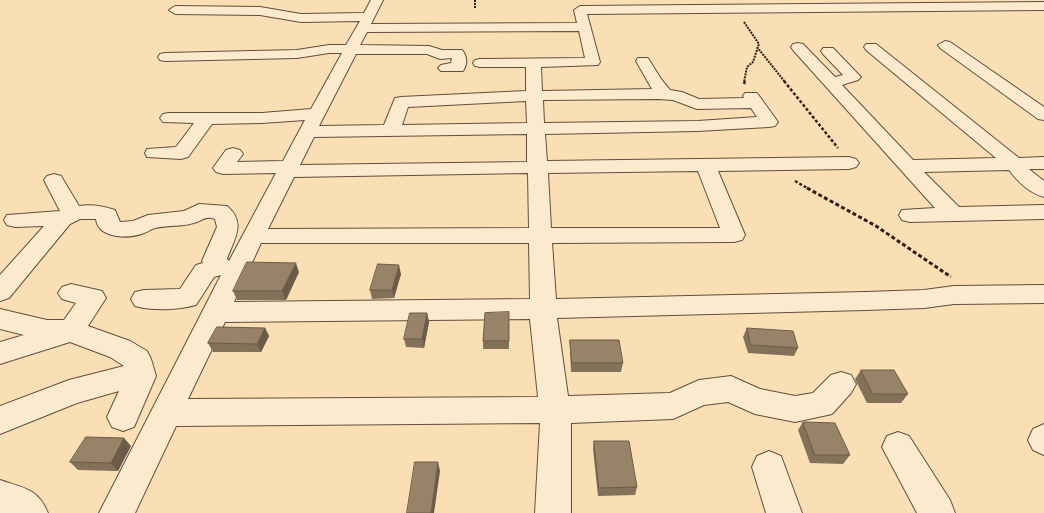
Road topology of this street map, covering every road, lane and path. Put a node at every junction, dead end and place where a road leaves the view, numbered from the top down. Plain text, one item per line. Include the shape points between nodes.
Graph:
1 (377, 0) edge
2 (474, 0) edge
3 (1044, 6) edge
4 (474, 8) dead end
5 (732, 9) junction
6 (175, 10) dead end
7 (366, 22) junction
8 (583, 27) junction
9 (945, 45) dead end
10 (757, 47) junction
11 (798, 47) dead end
12 (870, 47) dead end
13 (351, 50) junction
14 (828, 51) dead end
15 (165, 57) dead end
16 (643, 61) dead end
17 (480, 62) dead end
18 (533, 62) junction
19 (446, 68) dead end
20 (831, 83) junction
21 (665, 94) junction
22 (535, 96) junction
23 (753, 99) junction
24 (1044, 116) edge
25 (169, 118) dead end
26 (207, 118) junction
27 (312, 122) junction
28 (536, 129) junction
29 (391, 130) junction
30 (154, 153) dead end
31 (233, 154) dead end
32 (849, 163) joint
33 (1014, 163) junction
34 (1044, 163) edge
35 (766, 165) junction
36 (706, 166) junction
37 (908, 166) junction
38 (287, 169) junction
39 (538, 169) junction
40 (54, 180) dead end
41 (1044, 192) edge
42 (1044, 212) edge
43 (953, 214) junction
44 (910, 215) dead end
45 (67, 216) junction
46 (15, 220) dead end
47 (540, 235) junction
48 (253, 236) junction
49 (227, 268) junction
50 (0, 292) edge
51 (71, 293) dead end
52 (1044, 294) edge
53 (986, 295) junction
54 (144, 299) dead end
55 (544, 309) junction
56 (215, 312) junction
57 (0, 319) edge
58 (71, 331) junction
59 (0, 353) edge
60 (142, 376) junction
61 (841, 384) dead end
62 (556, 410) junction
63 (166, 413) junction
64 (123, 418) dead end
65 (0, 420) edge
66 (898, 447) dead end
67 (769, 467) dead end
68 (0, 497) edge
69 (30, 513) edge
70 (117, 513) edge
71 (554, 513) edge
72 (784, 513) edge
73 (937, 513) edge

1 - 7 street
2 - 4 path
3 - 5 street
5 - 8 street via 580,8
5 - 10 path via 750,30 759,44
6 - 7 street via 260,11 301,18
7 - 8 street
7 - 13 street
8 - 18 street via 593,62
9 - 24 street
10 - 23 path via 744,76 744,85
10 - 32 path
11 - 20 street
12 - 33 street
13 - 15 street
13 - 19 street via 457,53 458,68
13 - 27 street
14 - 20 street via 853,77
16 - 21 street
17 - 18 street
18 - 22 street
20 - 37 street
21 - 22 street
21 - 23 street via 697,104
22 - 28 street
22 - 29 street via 401,102
23 - 28 street via 769,122
25 - 26 street
26 - 27 street via 297,116
26 - 30 street via 181,153
27 - 29 street
27 - 38 street
28 - 29 street
28 - 39 street
31 - 38 street via 223,168
32 - 35 street
33 - 34 street
33 - 37 street
33 - 41 street
35 - 36 street
35 - 53 path via 876,226 951,277
36 - 39 street
36 - 47 street via 734,235
37 - 43 street
38 - 39 street
38 - 48 street
39 - 47 street
40 - 45 street
42 - 43 street
43 - 44 street
45 - 46 street
45 - 49 street via 102,212 107,215 108,225 127,230 148,222 189,217 199,211 219,211 225,216 228,227 214,261
45 - 50 street
47 - 48 street
47 - 55 street
48 - 49 street
49 - 54 street via 205,271 187,298
49 - 56 street
51 - 58 street via 93,298
52 - 53 street
53 - 55 street via 876,301
55 - 56 street
55 - 62 street
56 - 63 street
57 - 58 street via 47,330
58 - 59 street
58 - 60 street via 120,349 137,360
60 - 64 street
60 - 65 street via 116,378 64,394
61 - 62 street via 821,405 795,409 755,401 731,390 699,393 673,406
62 - 63 street
62 - 71 street
63 - 70 street
66 - 73 street
67 - 72 street
68 - 69 street via 23,505

